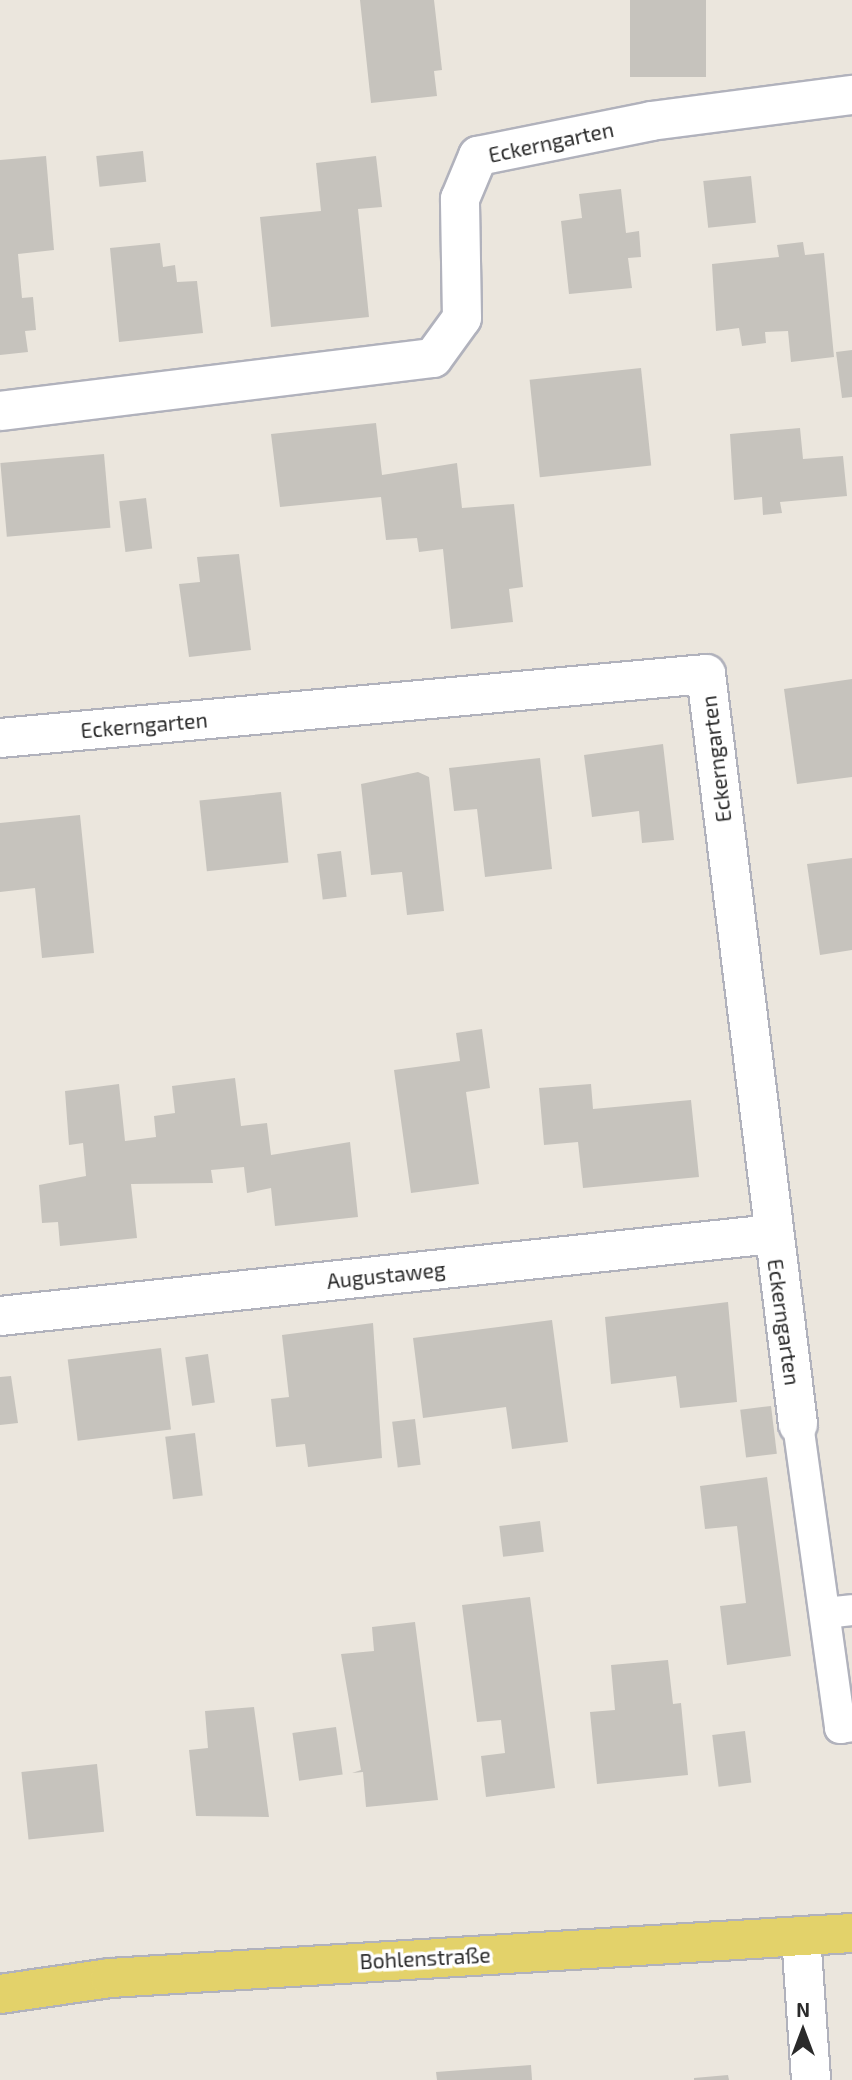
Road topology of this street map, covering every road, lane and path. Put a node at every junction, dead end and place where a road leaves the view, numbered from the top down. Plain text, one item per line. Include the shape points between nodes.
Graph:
1 (852, 95) edge
2 (0, 411) edge
3 (0, 738) edge
4 (772, 1234) junction
5 (0, 1316) edge
6 (798, 1424) joint
7 (838, 1611) edge
8 (852, 1726) edge
9 (852, 1933) edge
10 (801, 1936) junction
11 (0, 1994) edge
12 (811, 2080) edge

1 - 2 street, Eckerngarten via 651,121 478,156 460,199 462,318 433,358
3 - 4 street, Eckerngarten via 706,674
4 - 5 street, Augustaweg
4 - 6 street, Eckerngarten
6 - 7 lane
7 - 8 lane via 840,1728
9 - 10 main road, Bohlenstraße
10 - 11 main road, Bohlenstraße via 110,1978
10 - 12 street

